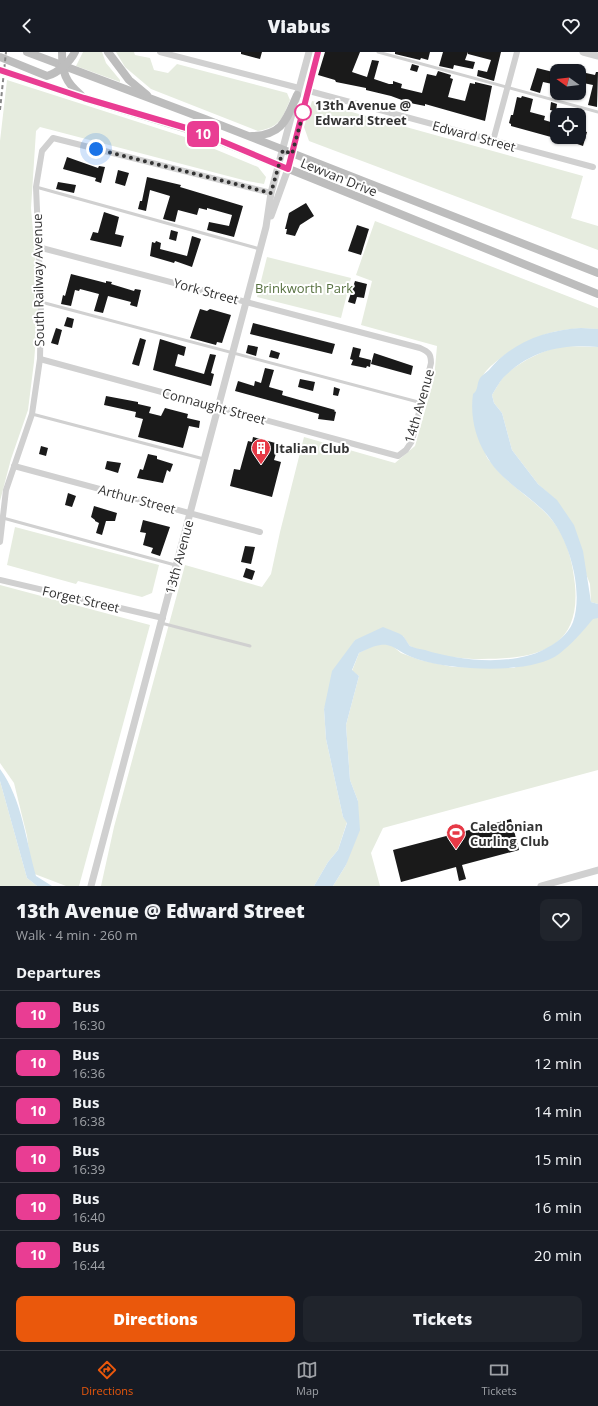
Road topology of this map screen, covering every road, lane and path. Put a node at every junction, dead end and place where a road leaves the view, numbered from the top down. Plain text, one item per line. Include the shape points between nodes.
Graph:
1 (27, 52) edge
2 (62, 52) edge
3 (75, 52) edge
4 (108, 52) edge
5 (160, 52) edge
6 (308, 52) edge
7 (318, 52) edge
8 (378, 52) edge
9 (517, 52) edge
10 (584, 52) edge
11 (598, 56) edge
12 (0, 57) edge
13 (63, 67) junction
14 (0, 70) edge
15 (508, 87) junction
16 (309, 91) junction
17 (298, 92) junction
18 (84, 98) junction
19 (152, 99) junction
20 (598, 112) edge
21 (247, 136) junction
22 (493, 141) junction
23 (283, 150) junction
24 (292, 154) junction
25 (278, 165) junction
26 (593, 168) dead end
27 (288, 169) junction
28 (36, 187) junction
29 (271, 193) junction
30 (266, 227) junction
31 (38, 247) junction
32 (260, 249) junction
33 (598, 273) edge
34 (598, 294) edge
35 (41, 302) junction
36 (246, 302) junction
37 (420, 348) joint
38 (233, 352) junction
39 (40, 360) junction
40 (422, 404) junction
41 (219, 407) junction
42 (32, 414) junction
43 (389, 454) joint
44 (205, 459) junction
45 (14, 466) junction
46 (191, 513) junction
47 (2, 517) junction
48 (260, 532) dead end
49 (0, 542) edge
50 (177, 566) junction
51 (0, 580) edge
52 (162, 621) junction
53 (250, 646) dead end
54 (598, 870) edge
55 (91, 886) edge
56 (541, 886) edge

1 - 13 main road, Lewvan Drive
2 - 13 main road
3 - 13 main road via 73,58
4 - 19 main road via 129,80
5 - 17 street
6 - 17 street, 13th Avenue
7 - 16 street, 13th Avenue
8 - 15 lane
9 - 15 street
10 - 11 street
12 - 13 main road via 47,76
13 - 18 main road via 69,86
13 - 19 main road, Lewvan Drive
14 - 18 main road, Lewvan Drive
15 - 20 lane
15 - 22 street
16 - 22 street, Edward Street
16 - 24 street, 13th Avenue
17 - 21 main road via 286,120 279,128 272,133
17 - 23 street, 13th Avenue
18 - 25 main road, Lewvan Drive via 200,132
19 - 21 main road, Lewvan Drive
21 - 23 main road, Lewvan Drive
22 - 26 street, Edward Street
23 - 24 main road, Lewvan Drive
23 - 25 street, 13th Avenue
24 - 27 street, 13th Avenue
24 - 33 main road, Lewvan Drive
25 - 27 main road, Lewvan Drive
25 - 29 street, 13th Avenue
27 - 30 street, 13th Avenue
27 - 34 main road, Lewvan Drive
28 - 29 street, South Railway Avenue via 42,151 54,138
28 - 31 street, South Railway Avenue
28 - 32 lane
29 - 30 street, 13th Avenue
30 - 32 street, 13th Avenue
31 - 35 street, South Railway Avenue
31 - 36 street, York Street
32 - 36 street, 13th Avenue
35 - 38 lane
35 - 39 street, South Railway Avenue
36 - 37 street, York Street
36 - 38 street, 13th Avenue
37 - 40 street, 14th Avenue via 431,356
38 - 40 lane
38 - 41 street, 13th Avenue
39 - 41 street, Connaught Street
39 - 42 street, South Railway Avenue
40 - 43 street, 14th Avenue via 412,441 398,456
41 - 43 street, Connaught Street
41 - 44 street, 13th Avenue
42 - 44 lane
42 - 45 street, South Railway Avenue
44 - 46 street, 13th Avenue
45 - 46 street, Arthur Street
45 - 47 street, South Railway Avenue via 6,490
46 - 48 street, Arthur Street
46 - 50 street, 13th Avenue
47 - 49 street, South Railway Avenue
47 - 50 lane
50 - 52 street, 13th Avenue
51 - 52 street, Forget Street
52 - 53 lane
52 - 55 street, 13th Avenue
54 - 56 street

